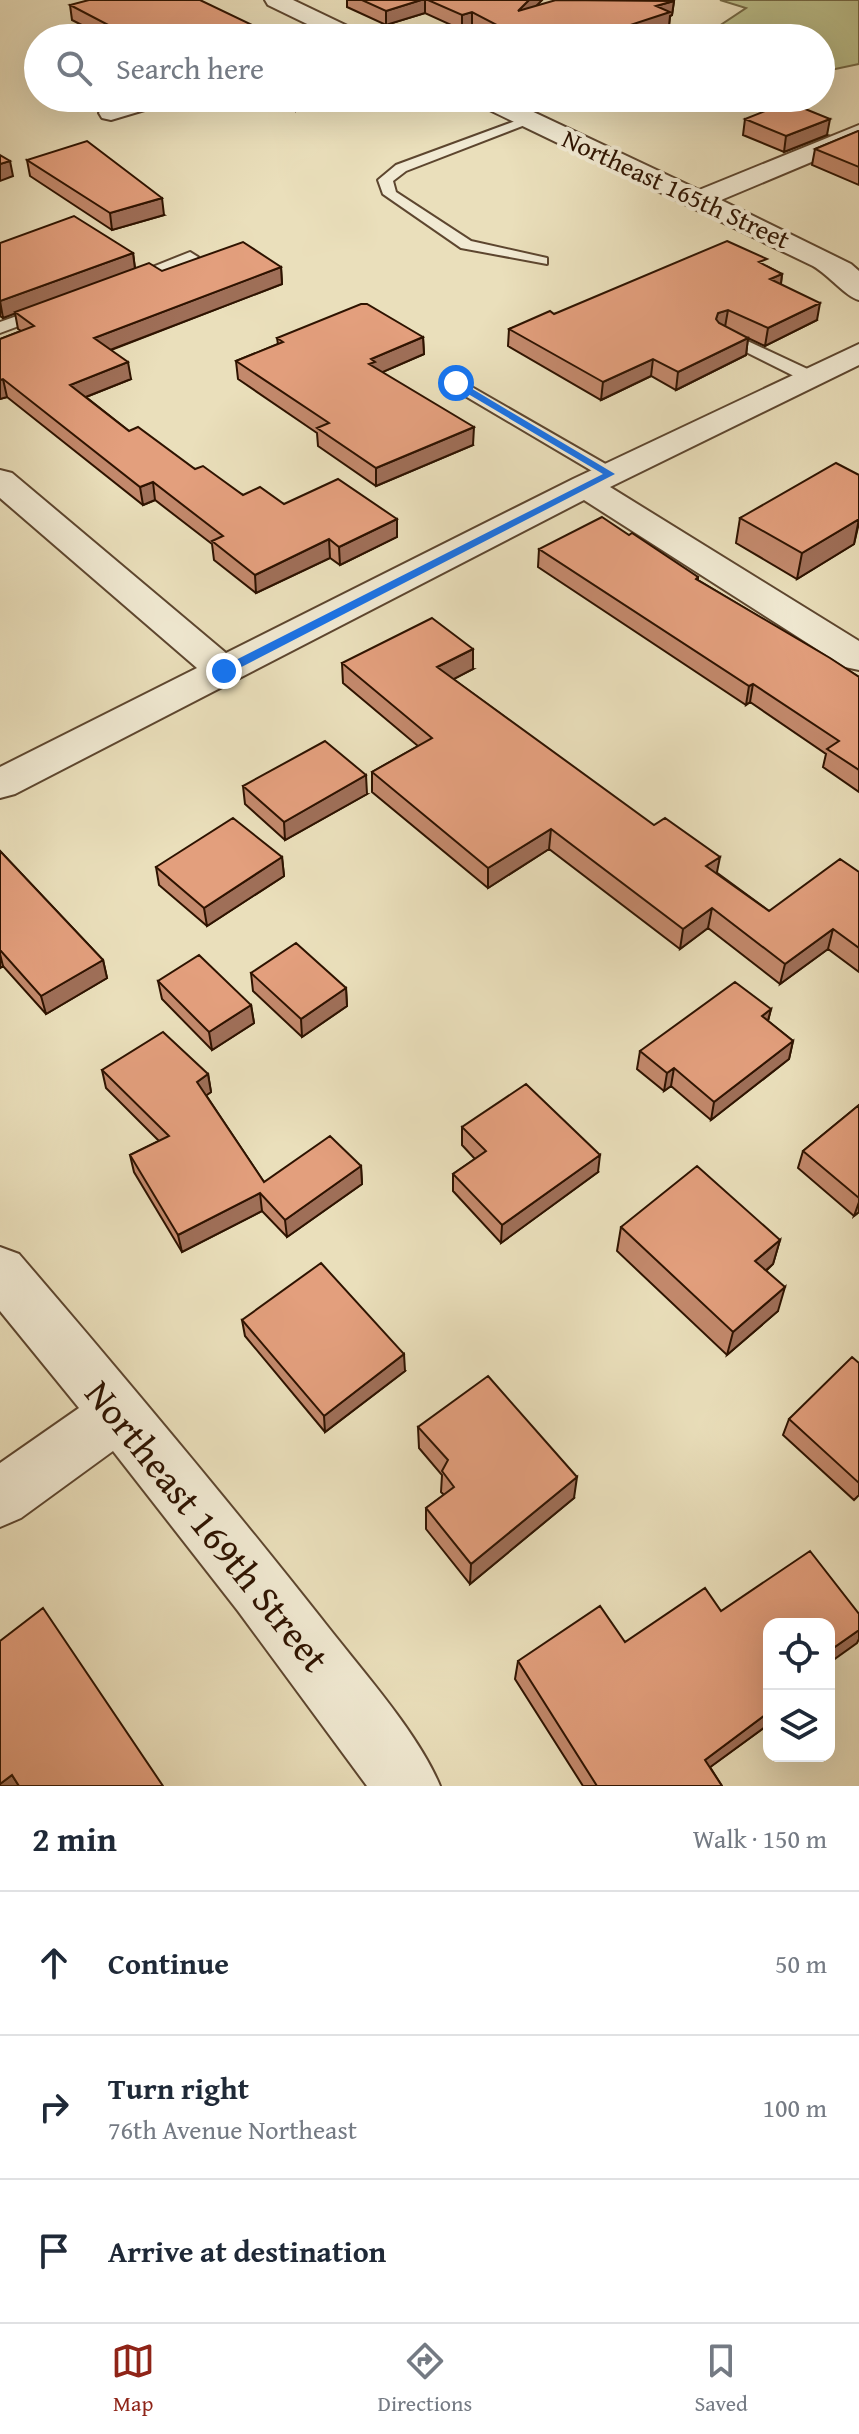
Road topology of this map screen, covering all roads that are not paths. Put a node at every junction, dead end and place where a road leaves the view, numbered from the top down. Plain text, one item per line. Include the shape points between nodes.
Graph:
1 (287, 2) edge
2 (327, 24) edge
3 (114, 112) edge
4 (514, 112) edge
5 (111, 113) dead end
6 (531, 120) junction
7 (859, 133) edge
8 (700, 199) junction
9 (190, 257) edge
10 (542, 261) dead end
11 (117, 284) edge
12 (859, 291) edge
13 (58, 306) edge
14 (0, 328) edge
15 (724, 335) edge
16 (859, 353) edge
17 (810, 377) junction
18 (456, 383) dead end
19 (0, 480) edge
20 (598, 480) junction
21 (859, 658) edge
22 (224, 671) junction
23 (0, 784) edge
24 (0, 1271) edge
25 (119, 1413) junction
26 (0, 1498) edge
27 (407, 1786) edge

1 - 2 street
3 - 5 street
4 - 6 street, Northeast 165th Street
6 - 8 street, Northeast 165th Street
6 - 10 lane via 401,168 385,180 390,194 466,245
7 - 8 street
8 - 12 street, Northeast 165th Street via 836,267
9 - 11 lane
13 - 14 lane
15 - 17 lane
16 - 17 street
17 - 20 street
18 - 20 lane
19 - 22 street
20 - 21 street
20 - 22 street
22 - 23 street
24 - 25 street, Northeast 169th Street
25 - 26 street
25 - 27 street, Northeast 169th Street

